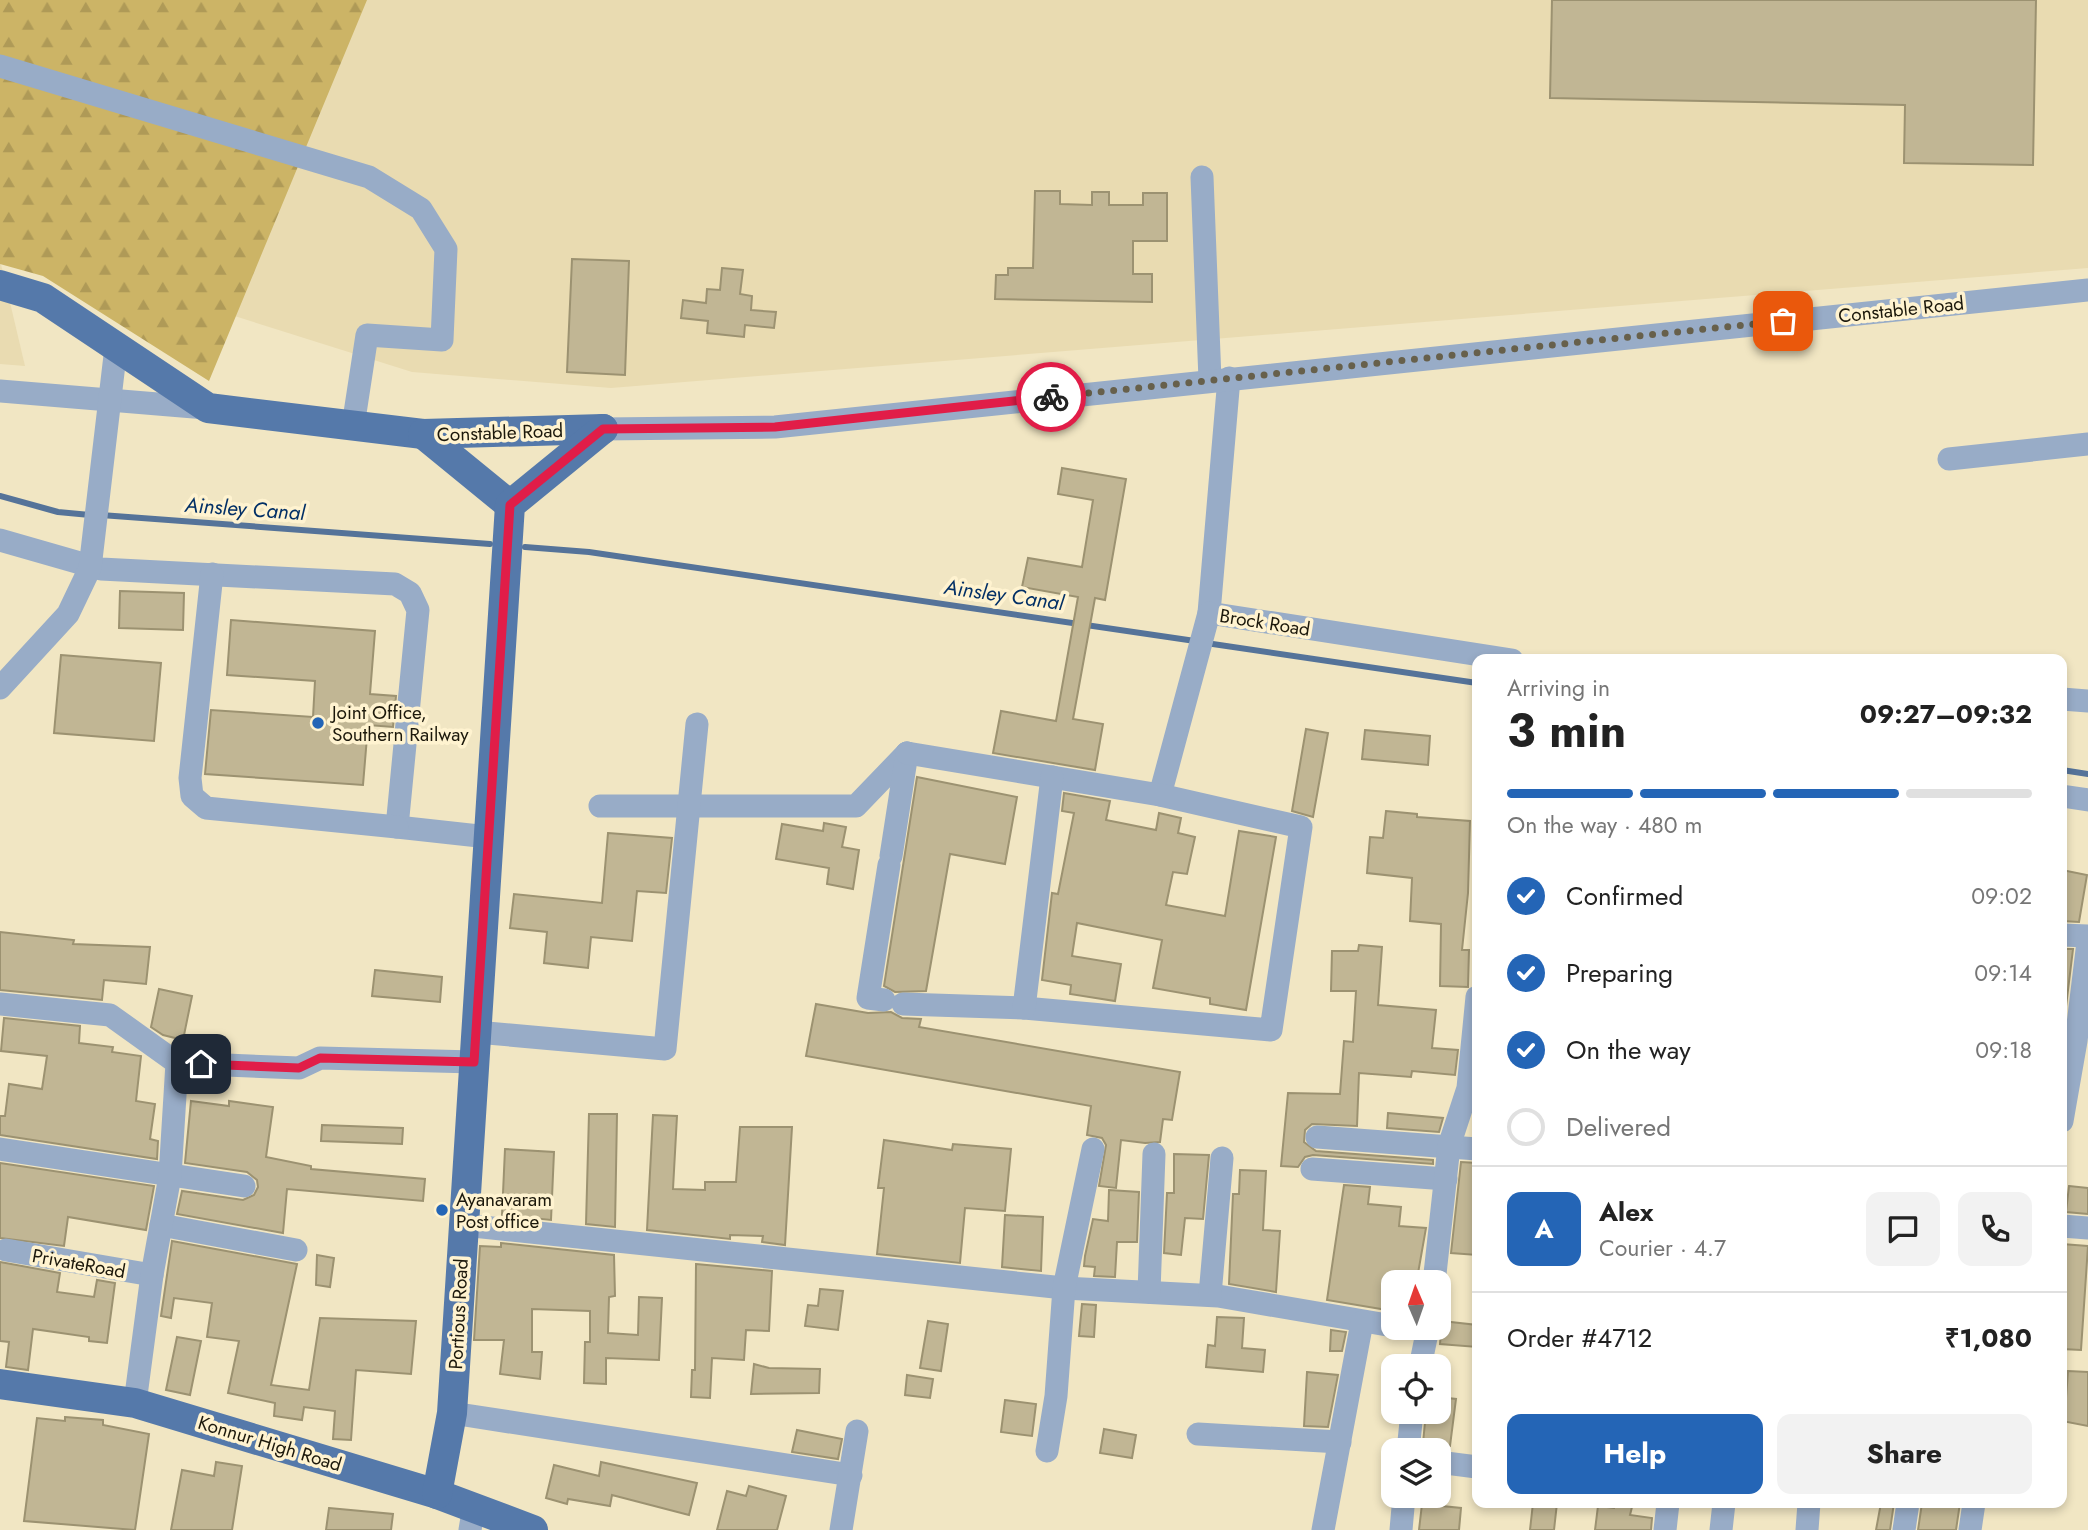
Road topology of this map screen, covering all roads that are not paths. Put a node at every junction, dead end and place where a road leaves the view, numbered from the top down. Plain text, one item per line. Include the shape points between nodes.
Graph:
1 (0, 66) edge
2 (1202, 177) dead end
3 (0, 285) edge
4 (2088, 290) edge
5 (116, 347) junction
6 (1219, 379) junction
7 (0, 391) edge
8 (110, 400) junction
9 (208, 408) junction
10 (354, 426) junction
11 (603, 429) junction
12 (423, 434) junction
13 (2088, 444) edge
14 (1949, 459) dead end
15 (510, 505) junction
16 (0, 540) edge
17 (90, 568) junction
18 (212, 574) junction
19 (1204, 633) junction
20 (1472, 657) edge
21 (0, 688) edge
22 (2067, 699) edge
23 (2088, 701) edge
24 (697, 724) dead end
25 (907, 753) junction
26 (1052, 777) junction
27 (1160, 795) junction
28 (2067, 797) edge
29 (2088, 800) edge
30 (600, 806) dead end
31 (691, 806) junction
32 (397, 827) junction
33 (488, 837) junction
34 (2067, 935) edge
35 (2088, 936) edge
36 (2088, 942) edge
37 (0, 1004) edge
38 (1024, 1008) junction
39 (476, 1032) junction
40 (1472, 1048) edge
41 (474, 1062) junction
42 (177, 1063) junction
43 (2067, 1091) edge
44 (1317, 1137) dead end
45 (1450, 1146) junction
46 (1472, 1148) edge
47 (0, 1149) edge
48 (1093, 1149) dead end
49 (1154, 1154) dead end
50 (1222, 1158) dead end
51 (1312, 1169) dead end
52 (170, 1176) junction
53 (1446, 1179) junction
54 (244, 1186) dead end
55 (463, 1224) junction
56 (161, 1225) junction
57 (2067, 1226) edge
58 (2088, 1228) edge
59 (6, 1250) dead end
60 (296, 1250) dead end
61 (1436, 1270) edge
62 (152, 1275) junction
63 (1064, 1288) junction
64 (1149, 1292) junction
65 (1210, 1295) junction
66 (1362, 1322) junction
67 (1381, 1324) edge
68 (0, 1384) edge
69 (135, 1403) junction
70 (452, 1413) junction
71 (857, 1431) dead end
72 (1198, 1434) dead end
73 (1340, 1442) junction
74 (1047, 1451) dead end
75 (1451, 1464) edge
76 (1472, 1466) edge
77 (851, 1475) junction
78 (436, 1493) junction
79 (1403, 1508) edge
80 (1667, 1508) edge
81 (1723, 1508) edge
82 (1809, 1508) edge
83 (1907, 1508) edge
84 (1973, 1508) edge
85 (472, 1518) edge
86 (533, 1530) edge
87 (841, 1530) edge
88 (1323, 1530) edge
89 (1401, 1530) edge
90 (1665, 1530) edge
91 (1721, 1530) edge
92 (1807, 1530) edge
93 (1904, 1530) edge
94 (1970, 1530) edge

1 - 10 street via 369,177 421,209 446,250 442,340 367,335
2 - 6 street, Brock Road
3 - 5 main road via 43,298
4 - 6 street, Constable Road
5 - 8 street
5 - 9 main road
6 - 11 street, Constable Road via 775,427
6 - 19 street, Brock Road
7 - 8 street, Constable Road
8 - 9 street, Constable Road
8 - 17 street
9 - 10 main road, Constable Road
10 - 12 main road, Constable Road
11 - 12 main road, Constable Road
11 - 15 main road
12 - 15 main road
13 - 14 street
15 - 33 main road, Portious Road
16 - 17 street
17 - 18 street
17 - 21 street via 68,614
18 - 32 street via 190,778 192,796 206,808
18 - 32 street via 395,584 410,593 418,610
19 - 20 street, Brock Road
19 - 27 street
22 - 23 street
24 - 31 street
25 - 26 street
25 - 31 street via 856,806
25 - 38 street via 868,998
26 - 27 street
26 - 38 street
27 - 38 street via 1301,827 1271,1030
28 - 29 street
30 - 31 street
31 - 39 street via 665,1049
32 - 33 street
33 - 39 main road, Portious Road
34 - 35 street
36 - 43 street
37 - 42 street via 110,1016
39 - 41 main road, Portious Road
40 - 45 street via 1468,1088
41 - 42 street via 320,1058 299,1068
41 - 55 main road, Portious Road
42 - 52 street
44 - 45 street
45 - 46 street
45 - 53 street
47 - 52 street
48 - 63 street
49 - 64 street
50 - 65 street
51 - 53 street
52 - 54 street
52 - 56 street
53 - 61 street
55 - 63 street
55 - 70 main road, Portious Road
56 - 60 street
56 - 62 street
57 - 58 street
59 - 62 street, PrivateRoad
62 - 69 street
63 - 64 street
63 - 74 street
64 - 65 street
65 - 66 street
66 - 67 street
66 - 73 street
68 - 69 main road, Konnur High Road
69 - 78 main road, Konnur High Road
70 - 77 street
70 - 78 main road, Portious Road
71 - 77 street
72 - 73 street
73 - 88 street
75 - 76 street
77 - 87 street
78 - 85 main road, Konnur High Road
79 - 89 street
80 - 90 street
81 - 91 street
82 - 92 street
83 - 93 street
84 - 94 street
85 - 86 main road, Konnur High Road

